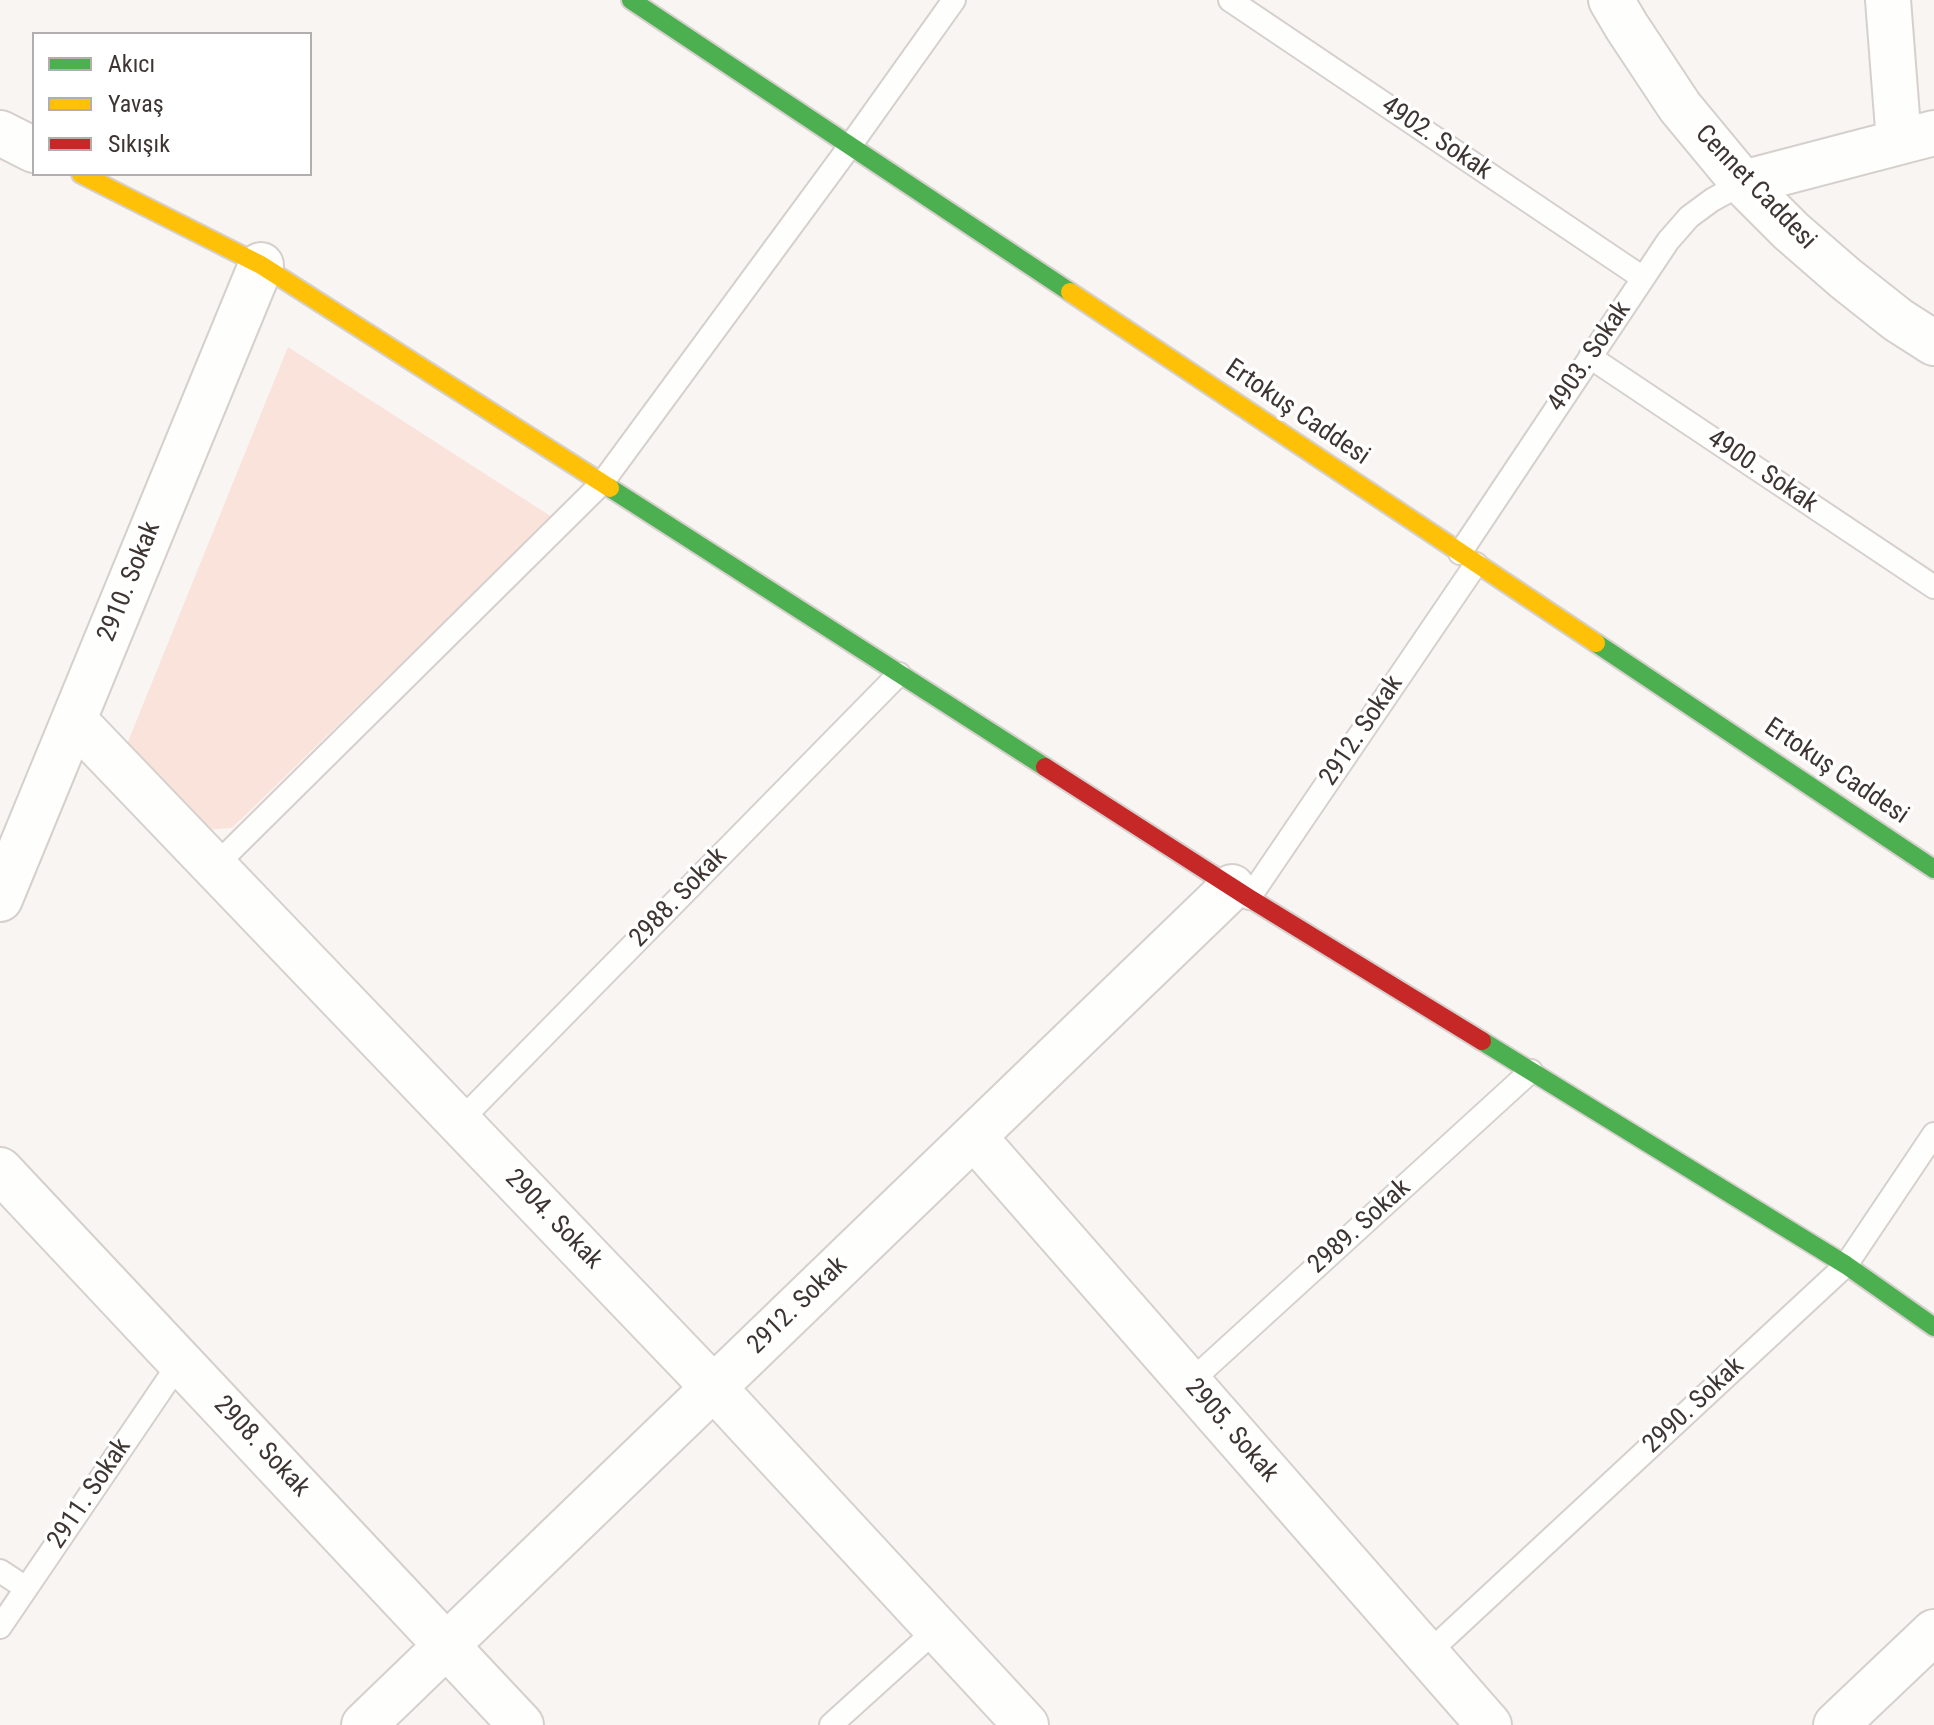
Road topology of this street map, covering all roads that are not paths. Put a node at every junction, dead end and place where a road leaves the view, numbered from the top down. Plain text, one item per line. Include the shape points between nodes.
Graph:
1 (631, 0) edge
2 (954, 0) edge
3 (1230, 0) edge
4 (1611, 0) edge
5 (1888, 0) edge
6 (0, 133) edge
7 (1917, 137) edge
8 (850, 146) junction
9 (32, 149) edge
10 (85, 176) edge
11 (1743, 183) junction
12 (261, 265) junction
13 (1643, 278) junction
14 (1934, 343) edge
15 (1590, 357) junction
16 (602, 483) junction
17 (1468, 558) junction
18 (1934, 587) edge
19 (899, 674) junction
20 (74, 720) junction
21 (214, 867) junction
22 (1934, 869) edge
23 (1241, 893) junction
24 (0, 899) edge
25 (1531, 1071) junction
26 (459, 1122) junction
27 (1934, 1134) edge
28 (974, 1137) junction
29 (0, 1170) edge
30 (1846, 1265) junction
31 (1934, 1327) edge
32 (180, 1362) junction
33 (1189, 1383) junction
34 (714, 1388) junction
35 (0, 1571) edge
36 (26, 1588) junction
37 (0, 1627) edge
38 (937, 1629) junction
39 (1934, 1632) edge
40 (447, 1646) junction
41 (1427, 1654) junction
42 (364, 1725) edge
43 (521, 1725) edge
44 (831, 1725) edge
45 (1026, 1725) edge
46 (1489, 1725) edge
47 (1836, 1725) edge

1 - 8 street, Ertokuş Caddesi
2 - 8 lane
3 - 13 lane, 4902. Sokak
4 - 11 street, Cennet Caddesi via 1680,107
5 - 7 street
6 - 9 street
7 - 11 street
8 - 16 lane
8 - 17 street, Ertokuş Caddesi
10 - 12 street
11 - 13 lane, 4903. Sokak via 1689,217
11 - 14 street, Cennet Caddesi via 1845,278
12 - 16 street
12 - 20 street, 2910. Sokak
13 - 15 lane, 4903. Sokak
15 - 17 lane, 4903. Sokak
15 - 18 lane, 4900. Sokak
16 - 19 street
16 - 21 lane
17 - 22 street, Ertokuş Caddesi
17 - 23 lane, 2912. Sokak
19 - 23 street
19 - 26 lane, 2988. Sokak
20 - 21 street, 2904. Sokak
20 - 24 street, 2910. Sokak
21 - 26 street, 2904. Sokak
23 - 25 street
23 - 28 street, 2912. Sokak
25 - 30 street
25 - 33 lane, 2989. Sokak
26 - 34 street, 2904. Sokak
27 - 30 lane, 2990. Sokak
28 - 33 street, 2905. Sokak
28 - 34 street, 2912. Sokak
29 - 32 street, 2908. Sokak
30 - 31 street
30 - 41 lane, 2990. Sokak
32 - 36 lane, 2911. Sokak
32 - 40 street, 2908. Sokak
33 - 41 street, 2905. Sokak
34 - 38 street, 2904. Sokak
34 - 40 street, 2912. Sokak
35 - 36 lane
36 - 37 lane, 2911. Sokak
38 - 44 lane
38 - 45 street, 2904. Sokak
39 - 47 street
40 - 42 street, 2912. Sokak
40 - 43 street, 2908. Sokak
41 - 46 street, 2905. Sokak

